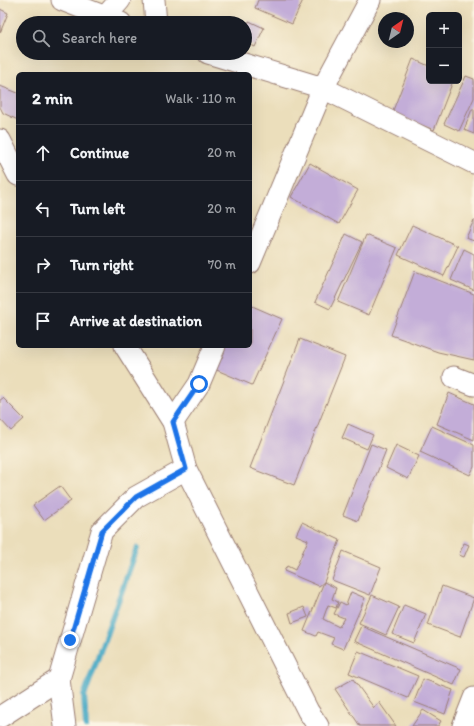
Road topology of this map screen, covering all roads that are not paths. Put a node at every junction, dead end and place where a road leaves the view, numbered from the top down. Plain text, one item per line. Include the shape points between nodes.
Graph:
1 (62, 0) edge
2 (120, 0) edge
3 (154, 0) edge
4 (370, 0) edge
5 (103, 16) edge
6 (114, 16) edge
7 (155, 16) edge
8 (231, 60) edge
9 (323, 88) junction
10 (0, 140) edge
11 (474, 164) edge
12 (16, 170) edge
13 (252, 258) edge
14 (126, 348) edge
15 (214, 348) edge
16 (454, 377) dead end
17 (474, 385) edge
18 (173, 422) junction
19 (186, 469) junction
20 (59, 679) junction
21 (474, 698) edge
22 (0, 716) edge
23 (65, 726) edge
24 (318, 726) edge
25 (463, 726) edge

1 - 5 street
2 - 6 street
3 - 7 street
4 - 9 street
8 - 9 street
9 - 11 street
9 - 13 street
10 - 12 street
14 - 18 street
15 - 18 street via 199,384
16 - 17 street
18 - 19 street
19 - 20 street via 136,497 102,531
19 - 24 street via 308,711
20 - 22 street
20 - 23 street
21 - 25 street

